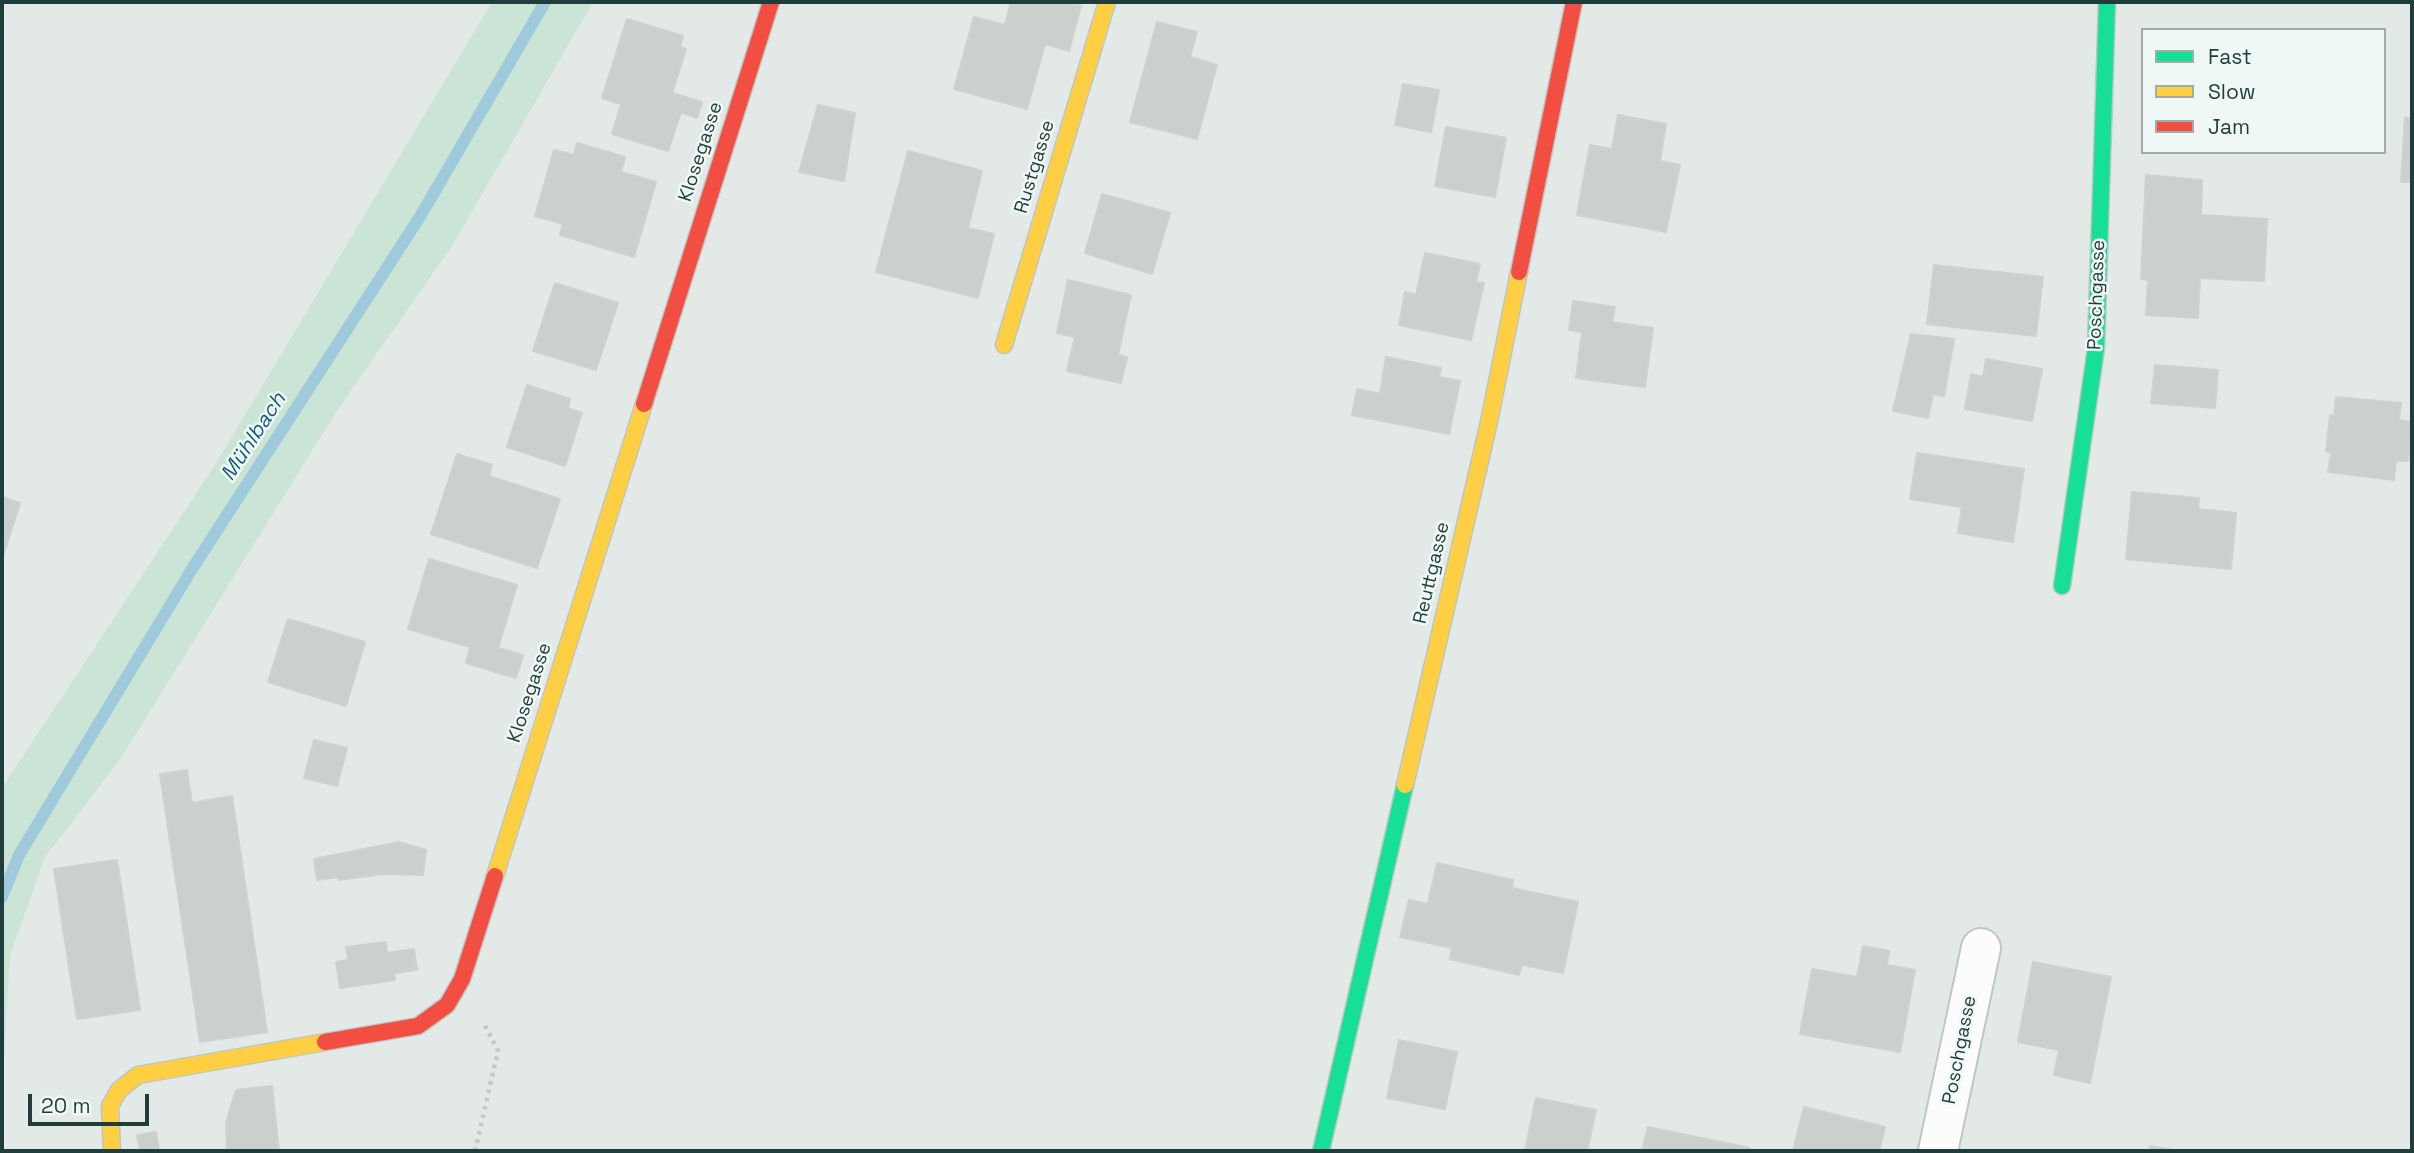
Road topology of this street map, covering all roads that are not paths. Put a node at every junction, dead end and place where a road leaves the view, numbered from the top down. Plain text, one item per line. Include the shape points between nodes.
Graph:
1 (771, 2) edge
2 (1107, 2) edge
3 (1574, 2) edge
4 (2107, 2) edge
5 (1004, 345) dead end
6 (2062, 586) dead end
7 (1981, 948) dead end
8 (112, 1151) edge
9 (1321, 1151) edge
10 (1938, 1151) edge

1 - 8 street, Klosegasse via 462,979 447,1005 418,1026 152,1071 130,1080 110,1106
2 - 5 street, Rustgasse
3 - 9 street, Reuttgasse via 1489,422
4 - 6 street, Poschgasse via 2096,348
7 - 10 street, Poschgasse

